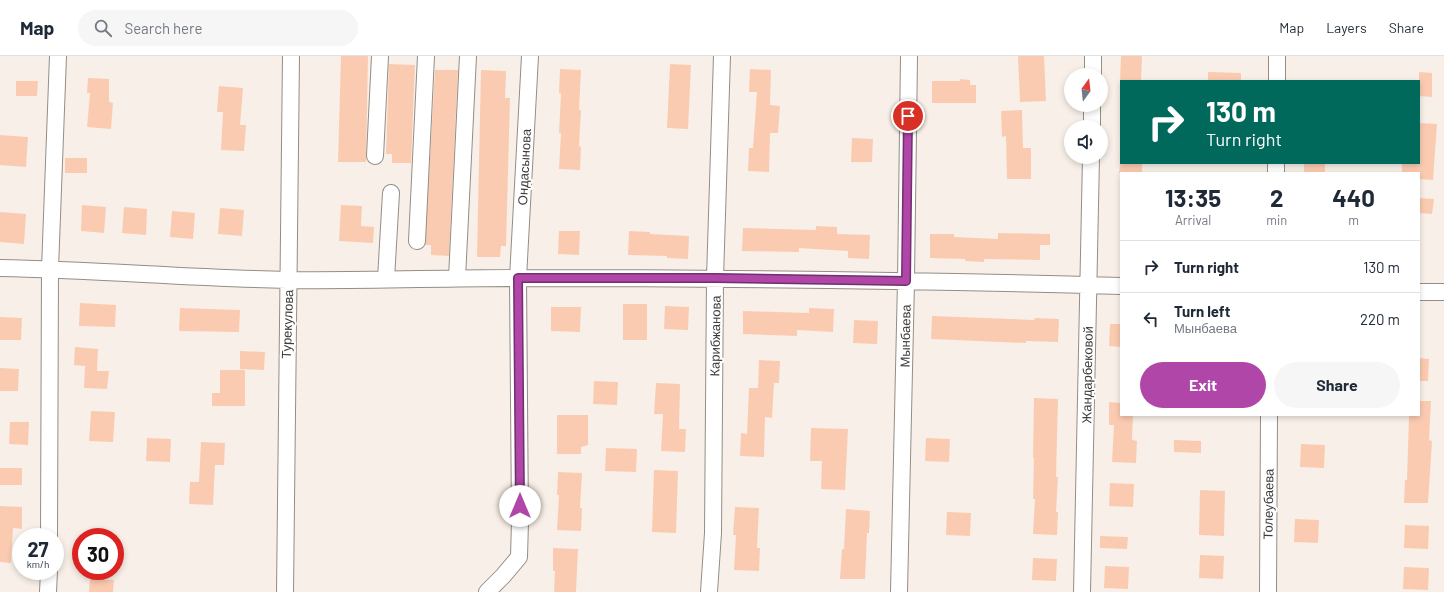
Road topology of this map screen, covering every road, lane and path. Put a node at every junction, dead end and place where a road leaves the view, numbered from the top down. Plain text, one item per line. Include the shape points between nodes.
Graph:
1 (58, 56) edge
2 (291, 56) edge
3 (380, 56) edge
4 (426, 56) edge
5 (468, 56) edge
6 (530, 56) edge
7 (722, 56) edge
8 (909, 56) edge
9 (1093, 56) edge
10 (1277, 56) edge
11 (1093, 68) edge
12 (1277, 80) edge
13 (375, 156) dead end
14 (1091, 164) edge
15 (391, 193) dead end
16 (417, 242) dead end
17 (0, 268) edge
18 (50, 269) junction
19 (457, 278) junction
20 (518, 278) junction
21 (715, 278) junction
22 (386, 279) junction
23 (289, 280) junction
24 (906, 281) junction
25 (1089, 285) junction
26 (1120, 286) edge
27 (1420, 292) edge
28 (1444, 292) edge
29 (1269, 416) edge
30 (49, 528) edge
31 (48, 580) edge
32 (48, 592) edge
33 (285, 592) edge
34 (487, 592) edge
35 (710, 592) edge
36 (899, 592) edge
37 (1082, 592) edge
38 (1268, 592) edge

1 - 18 street
2 - 23 street, Турекулова
3 - 13 street
4 - 16 street
5 - 19 street
6 - 20 street, Ондасынова
7 - 21 street, Карибжанова
8 - 24 street, Мынбаева
9 - 11 street
10 - 12 street
14 - 25 street, Жандарбековой
15 - 22 street
17 - 18 street
18 - 23 street
18 - 30 street
19 - 20 street
19 - 22 street
20 - 21 street
20 - 34 street, Ондасынова via 519,557
21 - 24 street
21 - 35 street, Карибжанова
22 - 23 street
23 - 33 street, Турекулова
24 - 25 street
24 - 36 street, Мынбаева
25 - 26 street
25 - 37 street, Жандарбековой
27 - 28 street
29 - 38 street, Толеубаева
31 - 32 street

